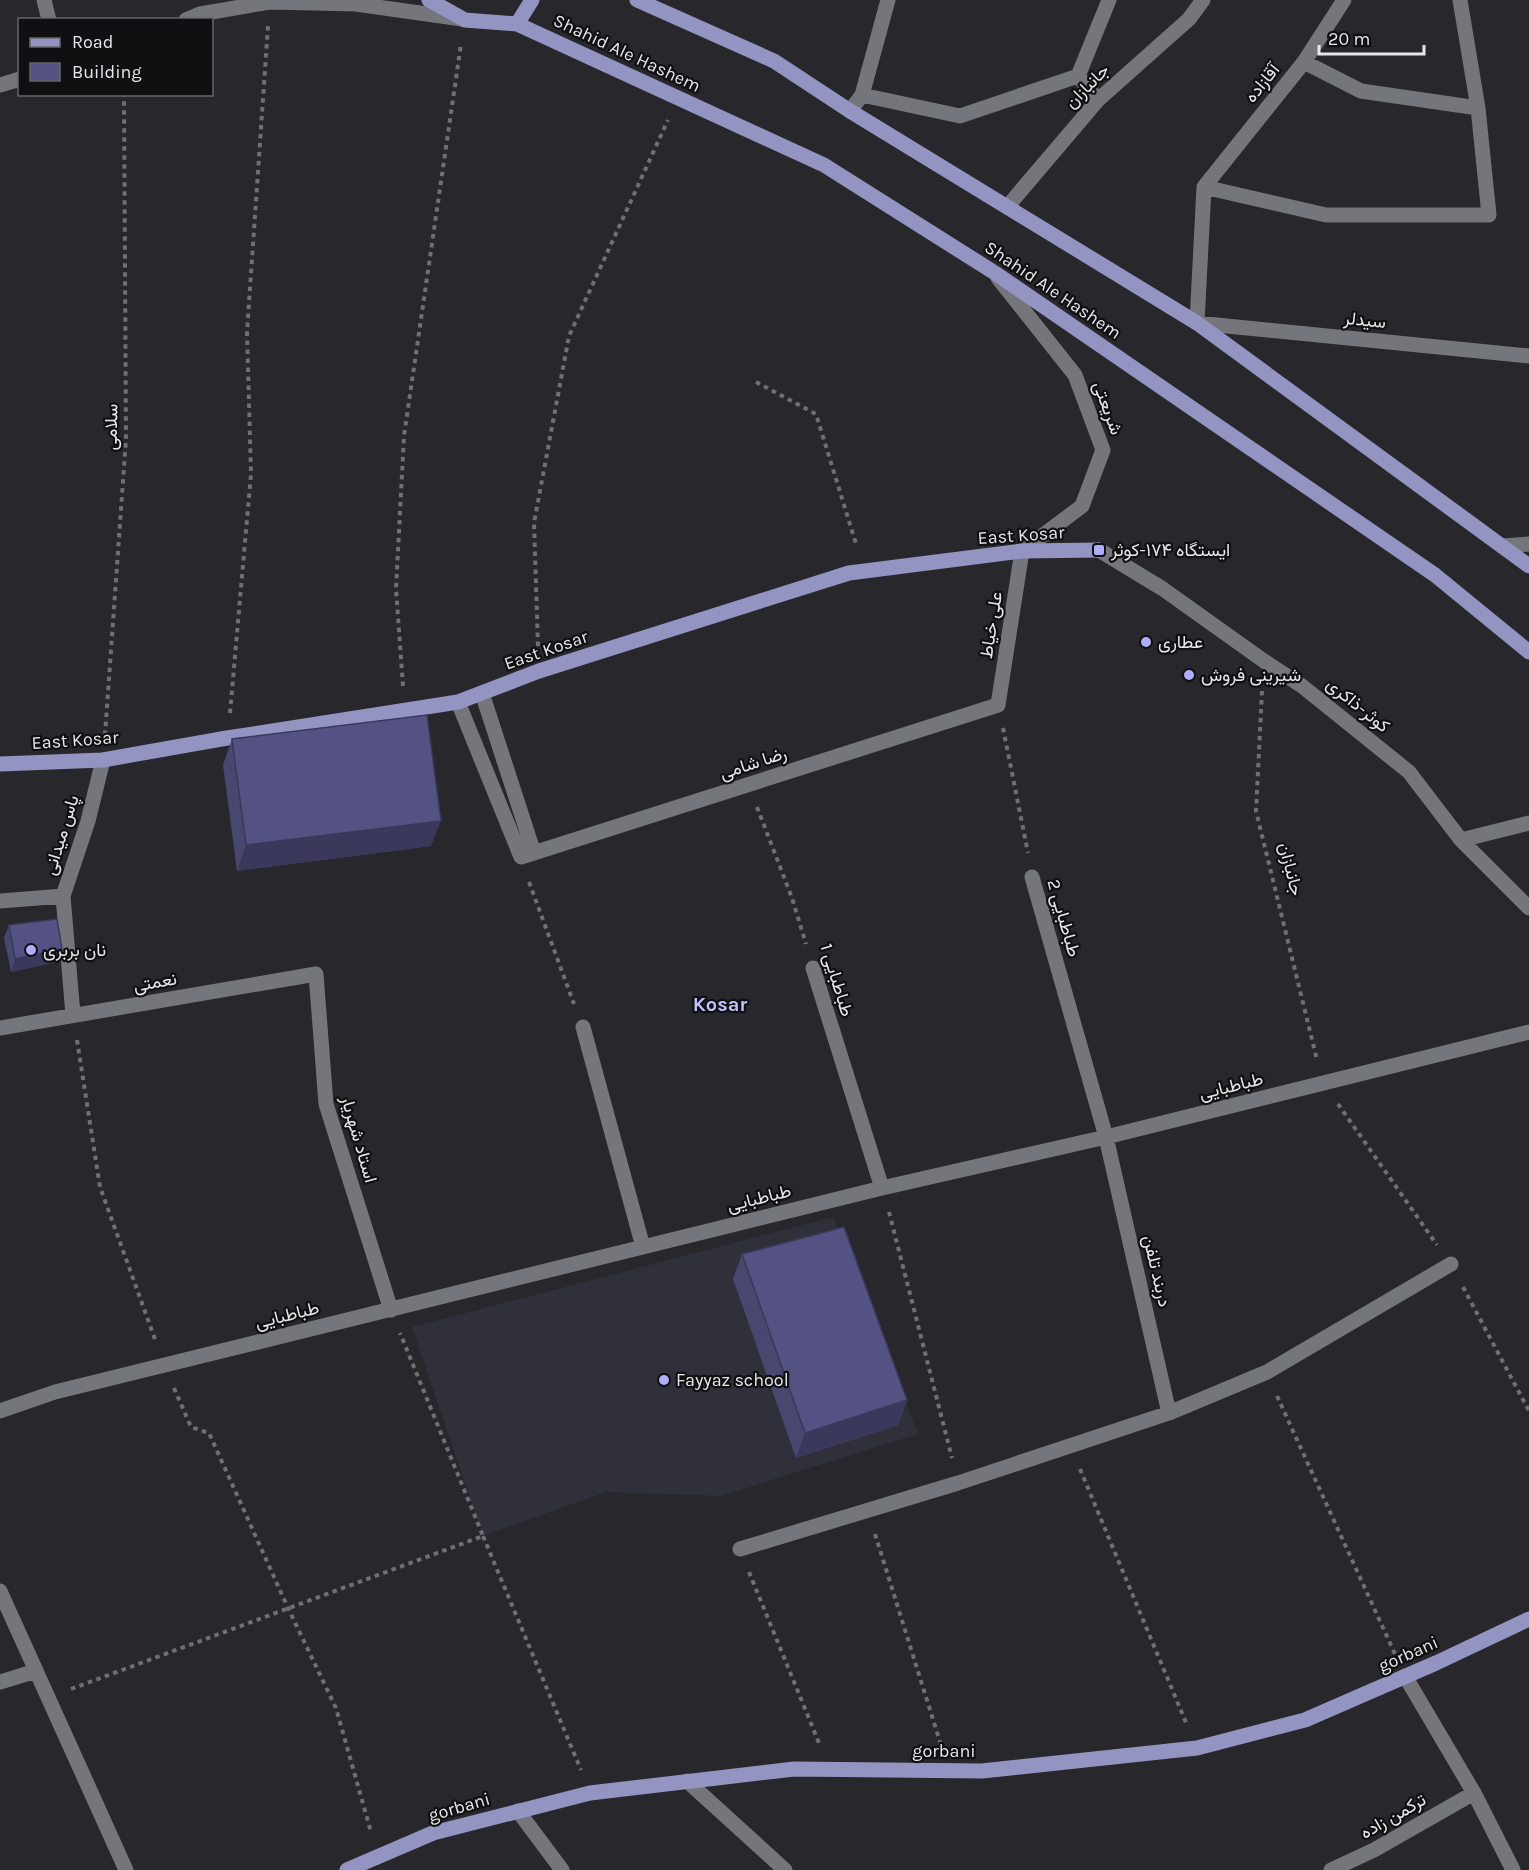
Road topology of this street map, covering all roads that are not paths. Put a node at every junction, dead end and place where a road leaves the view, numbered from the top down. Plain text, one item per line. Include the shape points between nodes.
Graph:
1 (44, 0) edge
2 (429, 0) edge
3 (532, 0) edge
4 (637, 0) edge
5 (888, 0) edge
6 (1108, 0) edge
7 (1203, 0) edge
8 (1344, 0) edge
9 (1460, 0) edge
10 (48, 18) edge
11 (191, 18) edge
12 (465, 20) junction
13 (517, 24) junction
14 (1304, 62) junction
15 (1078, 76) junction
16 (18, 80) edge
17 (0, 85) edge
18 (862, 95) junction
19 (1098, 100) junction
20 (1478, 108) junction
21 (850, 111) junction
22 (1204, 187) junction
23 (1007, 207) junction
24 (995, 273) junction
25 (1197, 323) junction
26 (1529, 356) edge
27 (1529, 544) edge
28 (1503, 546) junction
29 (1099, 549) joint
30 (1022, 552) junction
31 (1529, 566) edge
32 (1529, 651) edge
33 (482, 693) junction
34 (458, 702) junction
35 (998, 705) joint
36 (103, 760) junction
37 (0, 764) edge
38 (1529, 823) edge
39 (1461, 840) junction
40 (527, 855) junction
41 (1032, 877) road end
42 (63, 896) junction
43 (0, 901) edge
44 (1529, 909) edge
45 (813, 968) road end
46 (316, 974) joint
47 (73, 1016) junction
48 (0, 1028) edge
49 (583, 1028) road end
50 (1529, 1032) edge
51 (1107, 1137) junction
52 (882, 1188) junction
53 (643, 1247) junction
54 (1451, 1264) dead end
55 (391, 1310) junction
56 (0, 1411) edge
57 (1169, 1413) junction
58 (740, 1549) road end
59 (0, 1591) edge
60 (1529, 1619) edge
61 (36, 1671) junction
62 (1405, 1676) junction
63 (0, 1682) edge
64 (687, 1781) junction
65 (1474, 1792) junction
66 (518, 1811) junction
67 (126, 1870) edge
68 (348, 1870) edge
69 (562, 1870) edge
70 (785, 1870) edge
71 (1331, 1870) edge
72 (1513, 1870) edge

1 - 10 street
2 - 12 main road
3 - 13 main road
4 - 21 main road via 774,62
5 - 18 street
6 - 15 street
7 - 19 street, جانبازان via 1189,19
8 - 14 street, آقازاده
9 - 20 street
11 - 12 street via 270,2 356,4
12 - 13 main road
13 - 24 main road, Shahid Ale Hashem via 824,165
14 - 20 street via 1361,91
14 - 22 street, آقازاده
15 - 18 street via 960,116
15 - 19 street
16 - 17 street
18 - 21 street
19 - 23 street, جانبازان
20 - 22 street via 1489,215 1326,215
21 - 23 main road
22 - 25 street
23 - 25 main road
24 - 30 street, شریعتی via 1075,375 1103,450 1082,506
24 - 32 main road, Shahid Ale Hashem via 1435,575
25 - 26 street, سیدلر
25 - 28 main road
27 - 28 street
28 - 31 main road
29 - 30 main road, East Kosar
29 - 39 street, کوثر-ذاکری via 1163,588 1302,686 1409,772
30 - 33 main road, East Kosar via 849,573 538,671
30 - 35 street, علی خیاط
33 - 34 main road, East Kosar
33 - 40 street
34 - 36 main road, East Kosar
34 - 40 street
35 - 40 street, رضا شامی
36 - 37 main road, East Kosar
36 - 42 street, پاس میدانی
38 - 39 street
39 - 44 street, کوثر-ذاکری
41 - 51 street, طباطبایی 2
42 - 43 street, پاس میدانی
42 - 47 street
45 - 52 street, طباطبایی 1
46 - 47 street, نعمتی
46 - 55 street, استاد شهریار via 326,1104
47 - 48 street, نعمتی
49 - 53 street
50 - 51 street, طباطبایی
51 - 52 street, طباطبایی
51 - 57 street, دربند تلفن
52 - 53 street, طباطبایی
53 - 55 street, طباطبایی
54 - 57 street via 1267,1372
55 - 56 street, طباطبایی via 56,1392
57 - 58 street
59 - 61 street
60 - 62 main road, gorbani
61 - 63 street
61 - 67 street
62 - 64 main road, gorbani via 1305,1720 1197,1748 982,1771 794,1769
62 - 65 street
64 - 66 main road, gorbani via 590,1793
64 - 70 street
65 - 71 street, ترکمن زاده via 1374,1850
65 - 72 street
66 - 68 main road, gorbani via 433,1833
66 - 69 street

